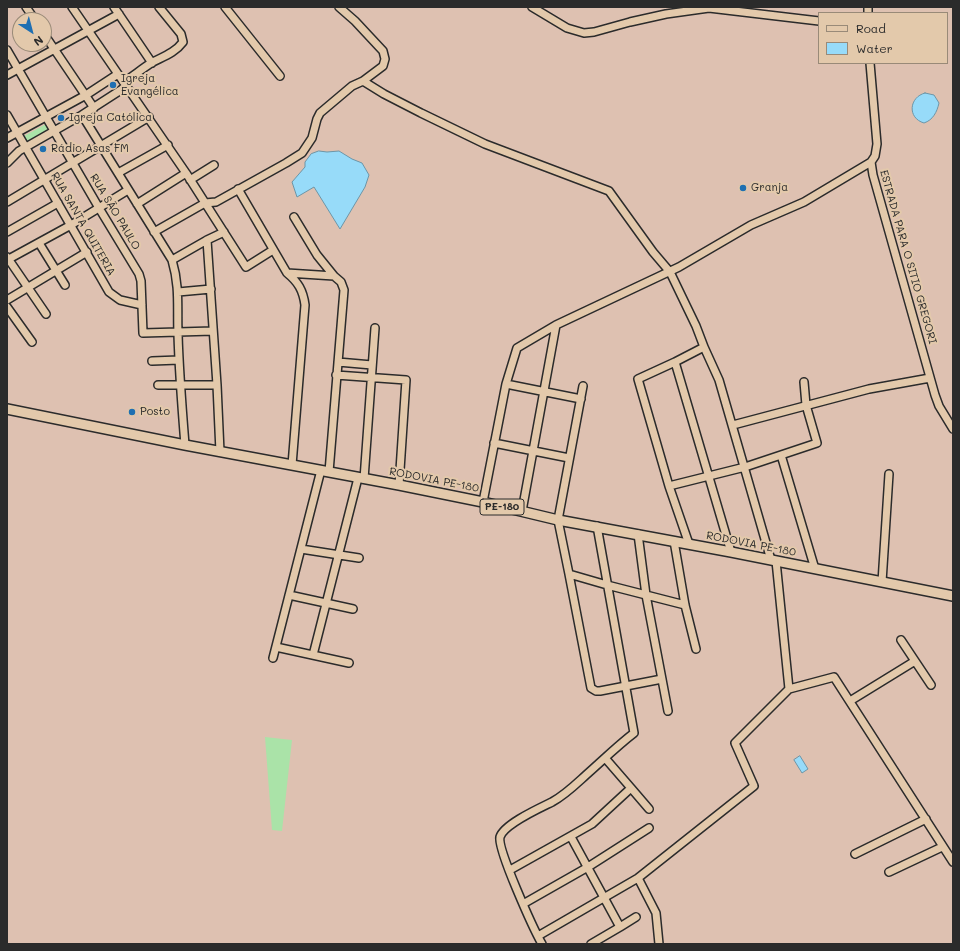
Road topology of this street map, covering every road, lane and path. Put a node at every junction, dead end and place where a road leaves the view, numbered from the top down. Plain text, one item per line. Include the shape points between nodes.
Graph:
1 (72, 7) edge
2 (114, 7) edge
3 (159, 7) edge
4 (225, 7) edge
5 (339, 7) edge
6 (532, 7) edge
7 (119, 14) junction
8 (818, 21) edge
9 (88, 30) junction
10 (52, 47) edge
11 (7, 50) edge
12 (54, 50) junction
13 (152, 63) junction
14 (870, 64) edge
15 (18, 69) junction
16 (118, 74) junction
17 (7, 75) edge
18 (280, 76) dead end
19 (362, 81) junction
20 (126, 84) junction
21 (86, 95) junction
22 (94, 108) junction
23 (7, 115) edge
24 (82, 115) junction
25 (47, 117) junction
26 (149, 117) junction
27 (55, 131) junction
28 (18, 132) junction
29 (7, 138) edge
30 (101, 145) junction
31 (26, 146) junction
32 (168, 146) junction
33 (73, 162) junction
34 (871, 162) junction
35 (7, 163) edge
36 (214, 165) dead end
37 (118, 173) junction
38 (186, 173) junction
39 (44, 180) junction
40 (190, 180) junction
41 (238, 189) junction
42 (128, 190) junction
43 (7, 202) edge
44 (205, 202) junction
45 (58, 203) junction
46 (137, 204) junction
47 (98, 208) junction
48 (294, 217) dead end
49 (71, 225) junction
50 (7, 232) edge
51 (154, 232) junction
52 (224, 232) junction
53 (207, 240) junction
54 (39, 242) junction
55 (273, 250) junction
56 (87, 252) junction
57 (8, 259) edge
58 (172, 260) junction
59 (56, 270) junction
60 (670, 272) junction
61 (287, 273) junction
62 (334, 276) junction
63 (65, 285) dead end
64 (28, 288) junction
65 (211, 289) junction
66 (178, 292) junction
67 (7, 300) edge
68 (142, 305) junction
69 (7, 308) edge
70 (46, 314) dead end
71 (556, 325) junction
72 (375, 328) dead end
73 (178, 331) junction
74 (213, 331) junction
75 (32, 342) dead end
76 (704, 347) junction
77 (179, 360) junction
78 (152, 361) dead end
79 (338, 362) junction
80 (676, 362) junction
81 (372, 365) junction
82 (336, 375) junction
83 (371, 378) junction
84 (930, 378) junction
85 (804, 382) dead end
86 (506, 384) junction
87 (158, 385) dead end
88 (181, 385) junction
89 (217, 385) junction
90 (583, 386) dead end
91 (543, 391) junction
92 (581, 399) junction
93 (806, 405) junction
94 (7, 409) edge
95 (733, 425) junction
96 (953, 429) edge
97 (494, 443) junction
98 (185, 445) junction
99 (532, 451) junction
100 (220, 452) junction
101 (781, 455) junction
102 (569, 458) junction
103 (292, 465) junction
104 (744, 467) junction
105 (325, 471) junction
106 (889, 474) dead end
107 (709, 476) junction
108 (361, 478) junction
109 (398, 485) junction
110 (669, 486) junction
111 (483, 502) junction
112 (522, 512) junction
113 (558, 520) junction
114 (597, 526) junction
115 (638, 534) junction
116 (674, 541) junction
117 (689, 544) junction
118 (301, 549) junction
119 (731, 552) junction
120 (338, 554) junction
121 (359, 558) dead end
122 (774, 560) junction
123 (815, 569) junction
124 (569, 574) junction
125 (882, 582) junction
126 (607, 585) junction
127 (289, 595) junction
128 (646, 595) junction
129 (953, 596) edge
130 (326, 603) junction
131 (685, 605) junction
132 (353, 609) dead end
133 (901, 640) dead end
134 (276, 646) junction
135 (696, 649) dead end
136 (313, 655) junction
137 (273, 658) dead end
138 (915, 661) junction
139 (349, 663) dead end
140 (662, 679) junction
141 (931, 685) dead end
142 (626, 686) junction
143 (789, 689) junction
144 (850, 701) junction
145 (668, 711) dead end
146 (605, 758) junction
147 (631, 788) junction
148 (649, 809) dead end
149 (926, 820) junction
150 (649, 828) dead end
151 (571, 837) junction
152 (942, 846) junction
153 (855, 854) dead end
154 (953, 862) edge
155 (588, 867) junction
156 (510, 870) junction
157 (889, 872) dead end
158 (638, 878) junction
159 (603, 897) junction
160 (523, 904) junction
161 (636, 917) dead end
162 (620, 927) junction
163 (538, 936) junction
164 (542, 944) edge
165 (591, 944) edge
166 (659, 944) edge

1 - 9 street
2 - 7 street
3 - 13 street via 183,40 179,47
4 - 18 street
5 - 19 street via 385,54 383,66
6 - 8 street via 567,28 584,33 666,14 709,8
7 - 9 street
7 - 13 street
9 - 12 street
9 - 16 street
10 - 12 street
11 - 15 street, RUA SÃO PAULO
12 - 15 street
12 - 21 street
13 - 20 street
14 - 34 street, ESTRADA PARA O SITIO GREGORI via 877,144
15 - 17 street
15 - 25 street, RUA SÃO PAULO
16 - 20 street
16 - 21 street
19 - 41 street via 352,86 320,113 312,138 302,153
19 - 60 street via 421,114 491,146 609,191
20 - 22 street
20 - 26 street
21 - 22 street
21 - 25 street
22 - 24 street
23 - 28 street, RUA SANTA QUITERIA
24 - 27 street
24 - 30 street
25 - 27 street, RUA SÃO PAULO
25 - 28 street
26 - 30 street
26 - 32 street
27 - 31 street
27 - 33 street, RUA SÃO PAULO
28 - 29 street
28 - 31 street, RUA SANTA QUITERIA
30 - 33 street
30 - 37 street
31 - 35 street
31 - 39 street, RUA SANTA QUITERIA
32 - 37 street
32 - 38 street
33 - 39 street
33 - 47 street, RUA SÃO PAULO
34 - 60 street via 804,202 751,225
34 - 84 street, ESTRADA PARA O SITIO GREGORI
36 - 40 street
37 - 42 street
38 - 40 street
38 - 46 street
39 - 43 street
39 - 45 street, RUA SANTA QUITERIA
40 - 44 street
41 - 44 street via 216,202
41 - 55 street
42 - 46 street
42 - 47 street
44 - 51 street
44 - 52 street
45 - 49 street, RUA SANTA QUITERIA
45 - 50 street
46 - 51 street
47 - 49 street
47 - 68 street, RUA SÃO PAULO via 139,274
48 - 62 street via 317,255
49 - 54 street
49 - 56 street, RUA SANTA QUITERIA
51 - 58 street
52 - 53 street
52 - 55 street via 246,267
53 - 58 street
53 - 65 street
54 - 57 street
54 - 59 street
55 - 61 street
56 - 59 street
56 - 68 street, RUA SANTA QUITERIA via 111,294 123,302
57 - 64 street
58 - 66 street
59 - 63 street
59 - 64 street
60 - 71 street
60 - 76 street
61 - 62 street
61 - 103 street via 302,290 305,305
62 - 79 street via 341,282 344,293
64 - 67 street
64 - 70 street
65 - 66 street
65 - 74 street
66 - 73 street
68 - 73 street, RUA SÃO PAULO via 143,333
69 - 75 street
71 - 86 street via 516,348
71 - 91 street
72 - 81 street
73 - 74 street, RUA SÃO PAULO
73 - 77 street
74 - 89 street
76 - 80 street
76 - 95 street via 720,380
77 - 78 street
77 - 88 street
79 - 81 street
79 - 82 street
80 - 107 street
80 - 110 street via 638,379
81 - 83 street
82 - 83 street
82 - 105 street
83 - 108 street
83 - 109 street via 406,380
84 - 93 street via 869,389
84 - 96 street, ESTRADA PARA O SITIO GREGORI via 939,406
85 - 93 street
86 - 91 street
86 - 97 street
87 - 88 street
88 - 89 street
88 - 98 street
89 - 100 street
90 - 92 street
91 - 92 street
91 - 99 street
92 - 102 street
93 - 95 street
93 - 101 street via 817,443
94 - 98 main road, RODOVIA PE-180 / PE-180
95 - 104 street
97 - 99 street
97 - 111 street
98 - 100 main road, RODOVIA PE-180 / PE-180
99 - 102 street
99 - 112 street
100 - 103 main road, RODOVIA PE-180 / PE-180
101 - 104 street
101 - 123 street
102 - 113 street
103 - 105 main road, RODOVIA PE-180 / PE-180
104 - 107 street
104 - 122 street
105 - 108 main road, RODOVIA PE-180 / PE-180
105 - 118 street
106 - 125 street
107 - 110 street
107 - 119 street
108 - 109 main road, RODOVIA PE-180 / PE-180
108 - 120 street
109 - 111 main road, RODOVIA PE-180 / PE-180
110 - 117 street
111 - 112 main road, RODOVIA PE-180 / PE-180
112 - 113 main road, RODOVIA PE-180 / PE-180
113 - 114 main road, RODOVIA PE-180 / PE-180
113 - 124 street
114 - 115 main road, RODOVIA PE-180 / PE-180
114 - 126 street
115 - 116 main road, RODOVIA PE-180 / PE-180
115 - 128 street
116 - 117 main road, RODOVIA PE-180 / PE-180
116 - 131 street
117 - 119 main road, RODOVIA PE-180 / PE-180
118 - 120 street
118 - 127 street
119 - 122 main road, RODOVIA PE-180 / PE-180
120 - 121 street
120 - 130 street
122 - 123 main road, RODOVIA PE-180 / PE-180
122 - 143 street
123 - 125 main road, RODOVIA PE-180 / PE-180
124 - 126 street
124 - 142 street via 589,685 596,691
125 - 129 main road, RODOVIA PE-180 / PE-180
126 - 128 street
126 - 142 street
127 - 130 street
127 - 134 street
128 - 131 street
128 - 140 street
130 - 132 street
130 - 136 street
131 - 135 street
133 - 138 street
134 - 136 street
134 - 137 street
136 - 139 street
138 - 141 street
138 - 144 street
140 - 142 street
140 - 145 street
142 - 146 street via 634,733
143 - 144 street via 834,677
143 - 158 street via 735,743 754,786
144 - 149 street
146 - 147 street
146 - 156 street via 562,796 504,830 500,842
147 - 148 street
147 - 151 street via 592,824
149 - 152 street
149 - 153 street
150 - 155 street
151 - 155 street
151 - 156 street
152 - 154 street
152 - 157 street
155 - 159 street
155 - 160 street
156 - 160 street
158 - 159 street
158 - 166 street via 656,913
159 - 162 street
159 - 163 street
160 - 163 street
161 - 162 street
162 - 165 street
163 - 164 street

